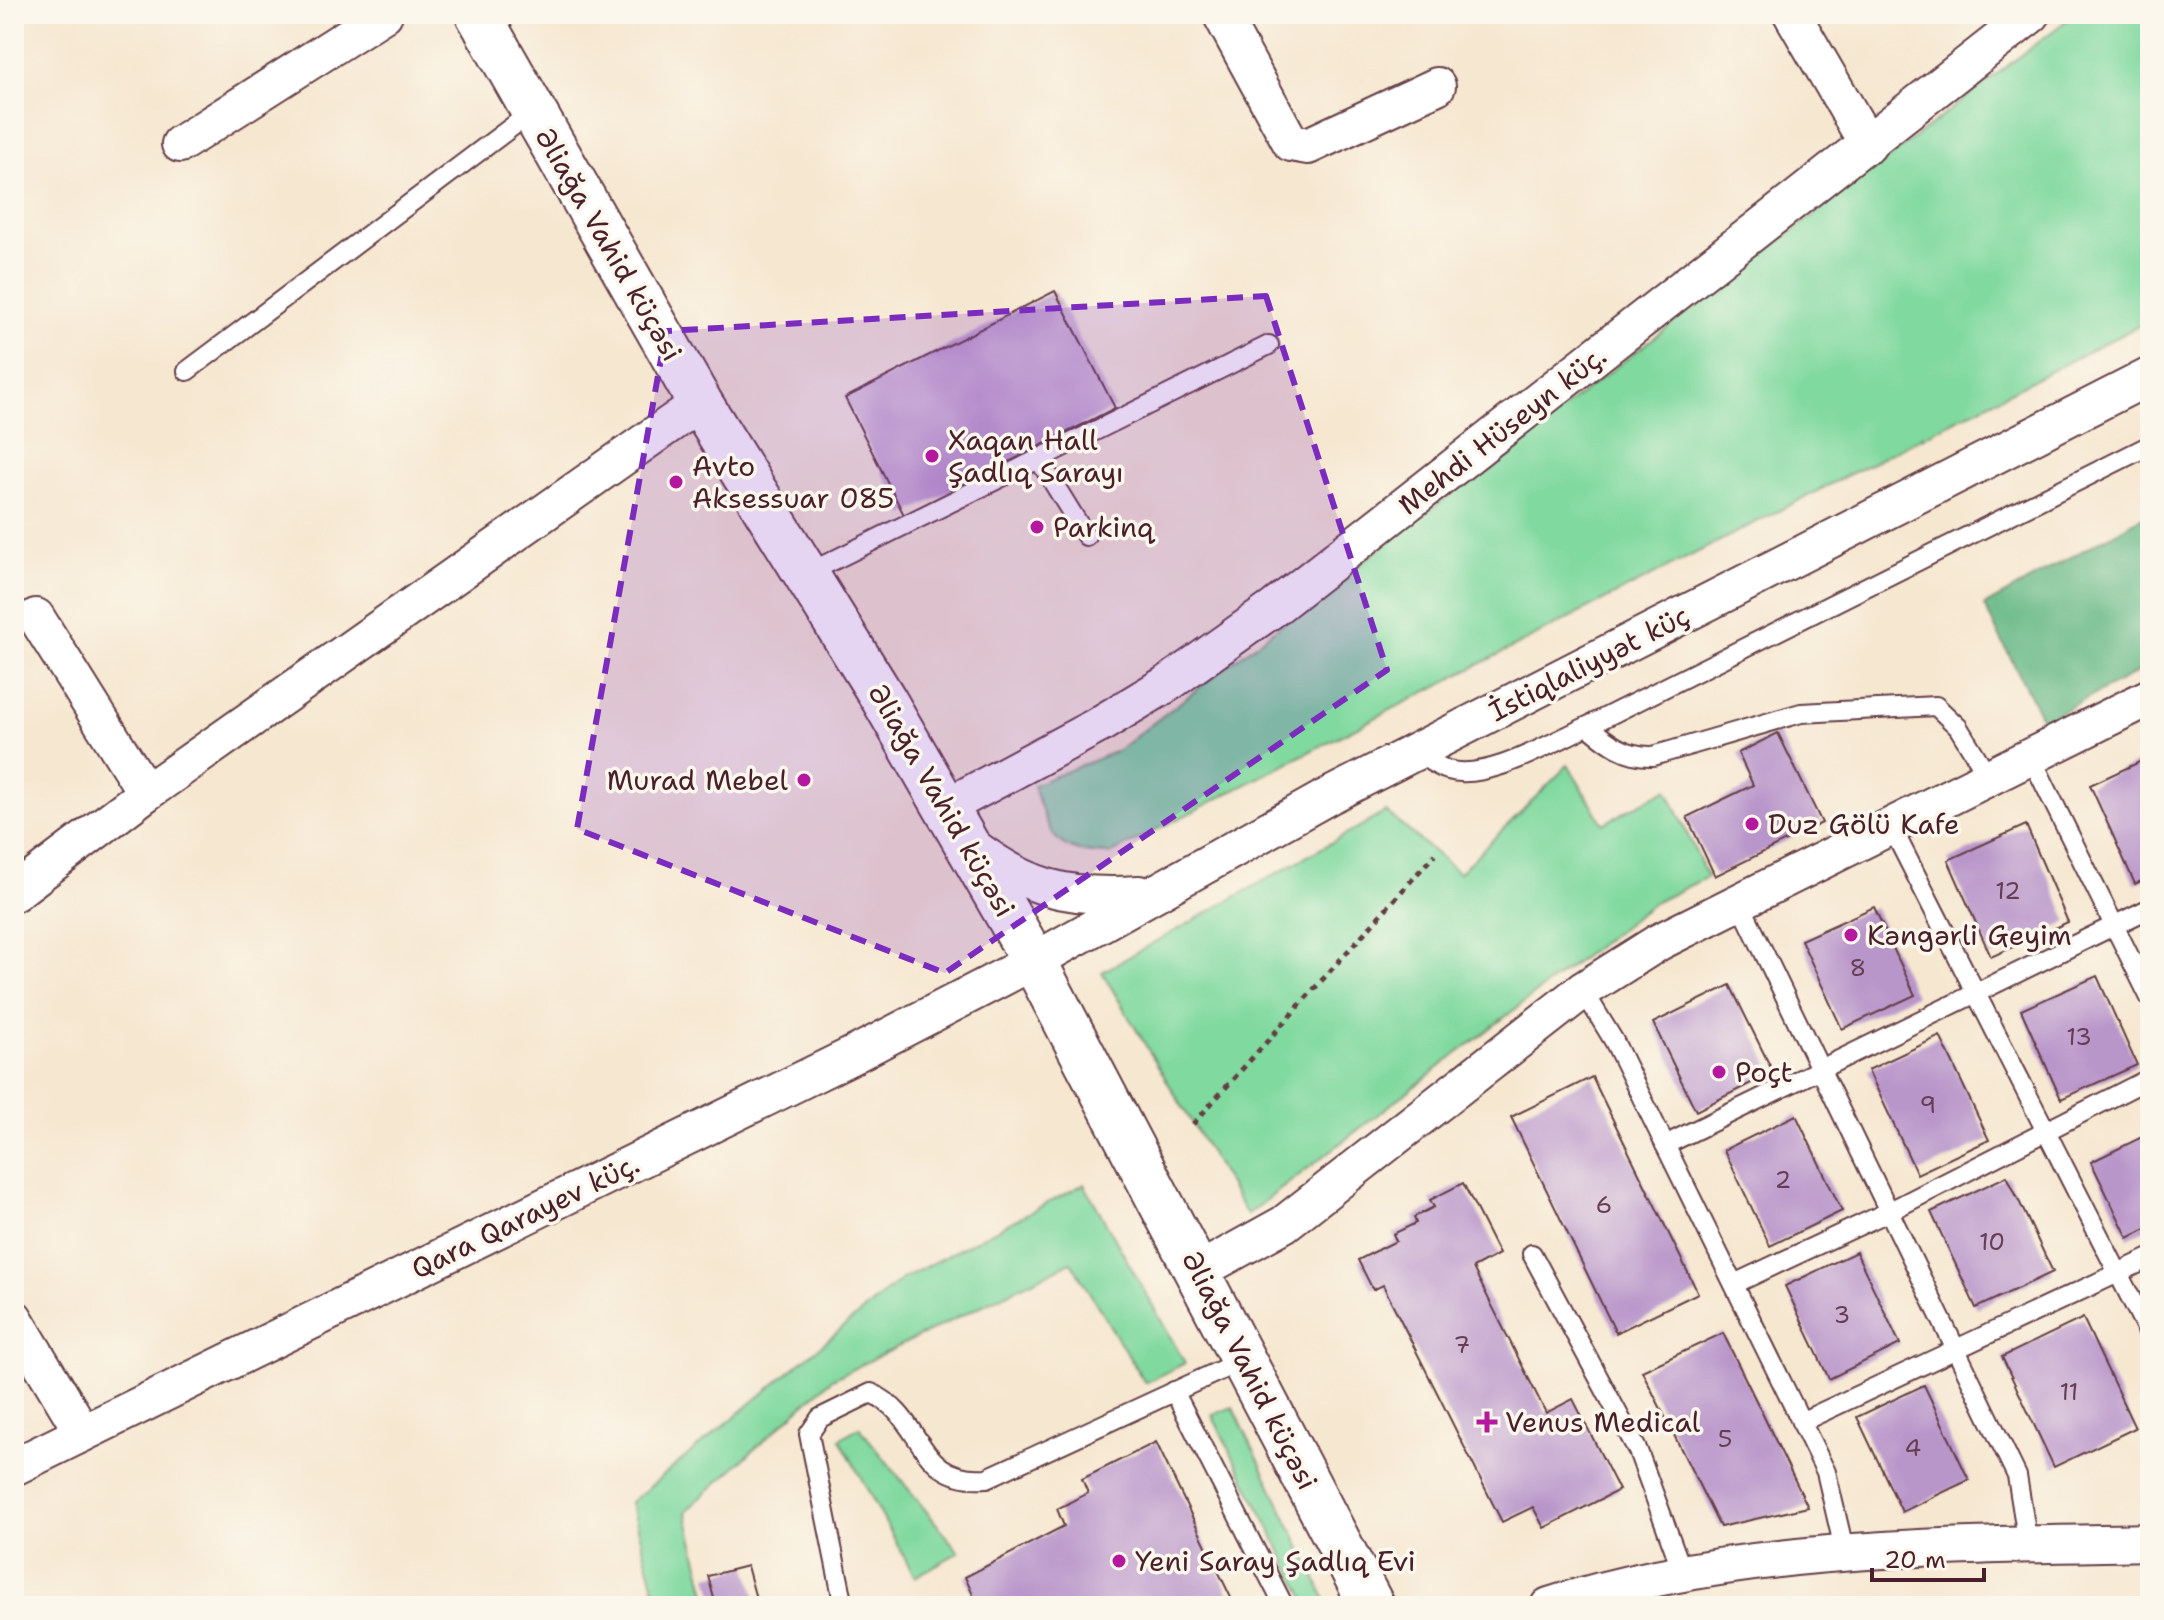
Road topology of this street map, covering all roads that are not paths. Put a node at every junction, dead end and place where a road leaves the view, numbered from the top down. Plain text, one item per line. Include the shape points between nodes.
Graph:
1 (384, 14) edge
2 (478, 14) edge
3 (1221, 14) edge
4 (1792, 14) edge
5 (2032, 14) edge
6 (1437, 86) dead end
7 (533, 111) junction
8 (180, 144) dead end
9 (1868, 145) junction
10 (1269, 345) dead end
11 (187, 371) dead end
12 (2150, 376) edge
13 (700, 403) junction
14 (2150, 445) edge
15 (1038, 458) junction
16 (1086, 536) dead end
17 (805, 574) junction
18 (36, 617) dead end
19 (2150, 697) edge
20 (1588, 726) junction
21 (1416, 752) junction
22 (2030, 755) junction
23 (1988, 776) junction
24 (146, 793) junction
25 (955, 824) junction
26 (1891, 826) junction
27 (14, 893) edge
28 (1148, 894) junction
29 (1739, 901) junction
30 (2150, 908) edge
31 (2114, 925) junction
32 (1034, 961) junction
33 (1583, 990) junction
34 (1976, 993) junction
35 (2150, 998) edge
36 (1822, 1068) junction
37 (2150, 1078) edge
38 (2047, 1133) junction
39 (1665, 1145) junction
40 (1890, 1211) junction
41 (1532, 1254) dead end
42 (2150, 1258) edge
43 (1199, 1271) junction
44 (2118, 1273) junction
45 (1734, 1284) junction
46 (14, 1318) edge
47 (2150, 1336) edge
48 (1957, 1350) junction
49 (1245, 1359) junction
50 (1174, 1391) junction
51 (1801, 1422) junction
52 (83, 1433) junction
53 (14, 1467) edge
54 (2150, 1542) edge
55 (2028, 1544) junction
56 (1845, 1553) junction
57 (1683, 1573) junction
58 (844, 1606) edge
59 (1284, 1606) edge
60 (1372, 1606) edge
61 (1549, 1606) edge

1 - 8 street
2 - 7 main road, Əliağa Vahid küçəsi
3 - 6 street via 1291,143 1308,146
4 - 9 street
5 - 9 street, Mehdi Hüseyn küç.
7 - 11 lane
7 - 13 main road, Əliağa Vahid küçəsi
9 - 25 street, Mehdi Hüseyn küç. via 1274,608
10 - 15 lane
12 - 21 street, İstiqlaliyyət küç
13 - 17 main road, Əliağa Vahid küçəsi
13 - 24 street
14 - 20 lane
15 - 16 lane
15 - 17 lane
17 - 25 main road, Əliağa Vahid küçəsi
18 - 24 street
19 - 22 street
20 - 21 lane via 1497,767 1465,774 1445,770
20 - 23 lane via 1635,756 1653,756 1801,713 1936,706 1958,727
21 - 28 street, İstiqlaliyyət küç
22 - 23 street
22 - 31 lane
23 - 26 street
24 - 27 street
25 - 28 street via 1023,880 1092,898
25 - 32 main road, Əliağa Vahid küçəsi
26 - 29 street
26 - 34 lane
28 - 32 street, İstiqlaliyyət küç
29 - 33 street via 1659,942
29 - 36 lane
30 - 31 lane
31 - 34 lane
31 - 35 lane
32 - 43 main road, Əliağa Vahid küçəsi
32 - 52 street, Qara Qarayev küç.
33 - 39 lane
33 - 43 street via 1331,1191
34 - 36 lane
34 - 38 lane
36 - 39 lane
36 - 40 lane
37 - 38 lane
38 - 40 lane
38 - 44 lane
39 - 45 lane
40 - 45 lane
40 - 48 lane
41 - 57 lane via 1638,1451
42 - 44 lane
43 - 49 main road, Əliağa Vahid küçəsi
44 - 47 lane
44 - 48 lane
45 - 51 lane
46 - 52 street
48 - 51 lane
48 - 55 lane via 2017,1476
49 - 50 lane
49 - 60 main road, Əliağa Vahid küçəsi
50 - 58 lane via 987,1478 965,1480 944,1473 888,1401 871,1393 820,1418 809,1434
50 - 59 lane
51 - 56 lane via 1826,1472
52 - 53 street, Qara Qarayev küç.
54 - 55 street
55 - 56 street
56 - 57 street
57 - 61 street

